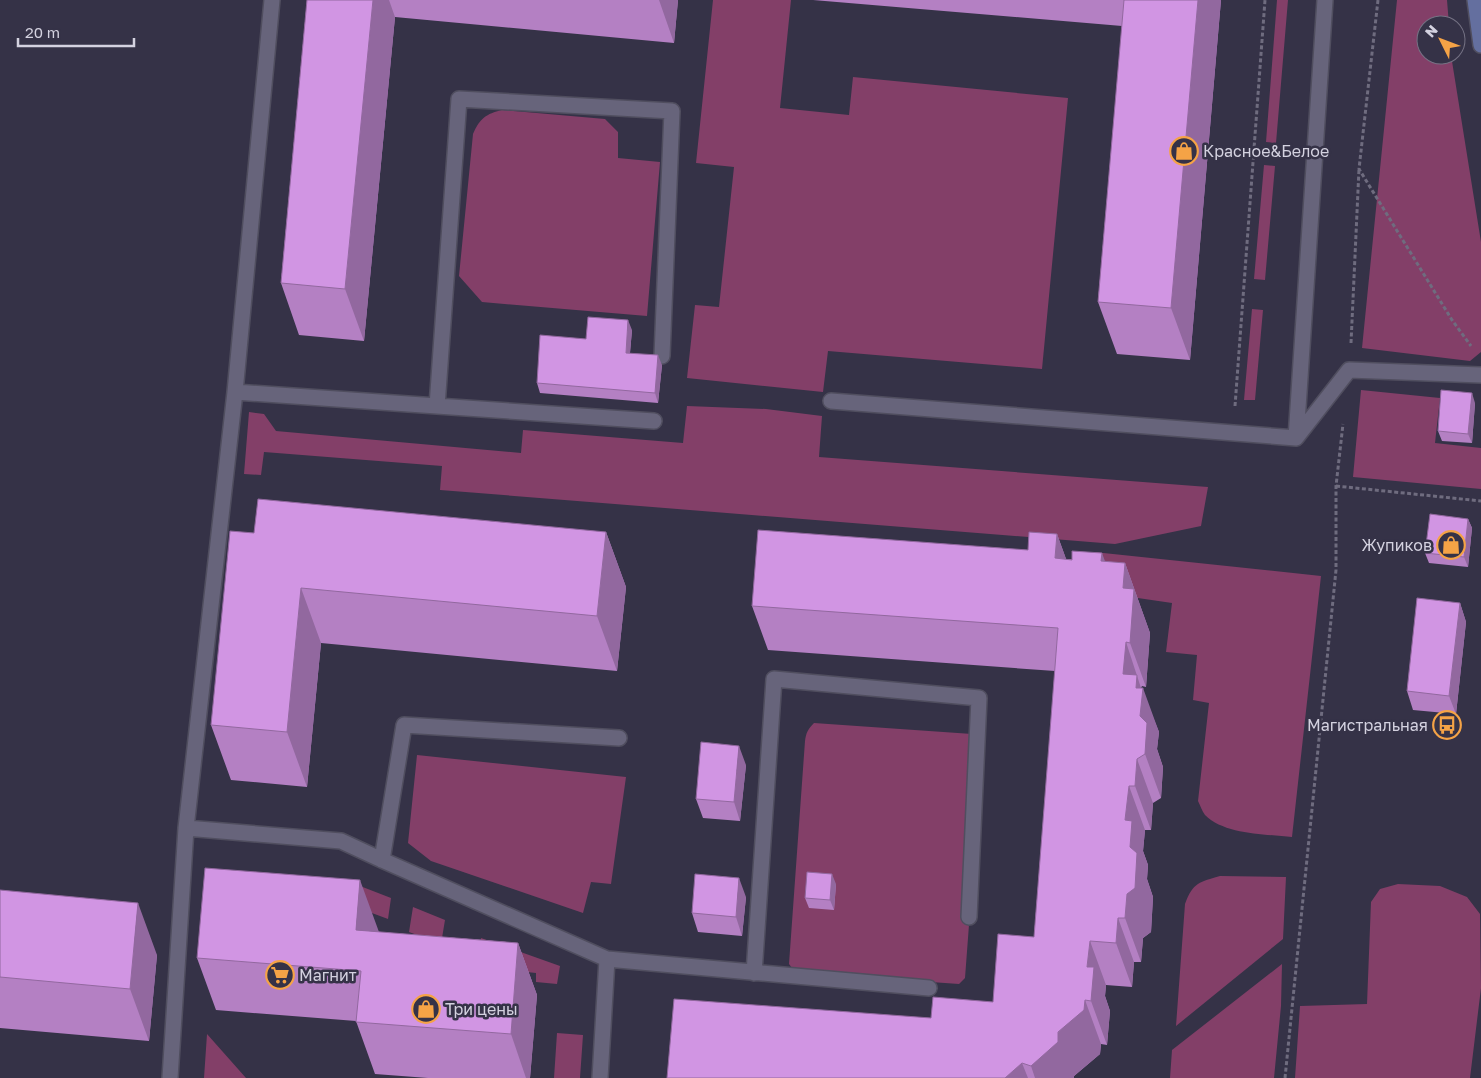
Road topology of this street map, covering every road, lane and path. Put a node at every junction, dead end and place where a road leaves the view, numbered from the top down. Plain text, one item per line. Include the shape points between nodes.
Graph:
1 (272, 0) edge
2 (1265, 0) edge
3 (1325, 0) edge
4 (1378, 0) edge
5 (1475, 0) edge
6 (1481, 45) edge
7 (1360, 169) junction
8 (1472, 348) dead end
9 (662, 356) dead end
10 (1349, 370) junction
11 (1481, 375) edge
12 (235, 392) junction
13 (831, 401) dead end
14 (436, 406) junction
15 (1344, 418) dead end
16 (654, 421) dead end
17 (1232, 432) junction
18 (1296, 438) junction
19 (1336, 486) junction
20 (1481, 501) edge
21 (619, 738) dead end
22 (186, 828) junction
23 (382, 860) junction
24 (969, 917) dead end
25 (607, 959) junction
26 (754, 972) junction
27 (929, 988) dead end
28 (170, 1078) edge
29 (600, 1078) edge
30 (1285, 1078) edge

1 - 12 lane
2 - 17 path
3 - 18 lane
4 - 7 path
5 - 6 main road
7 - 8 path
7 - 10 path
9 - 14 lane via 672,111 459,99
10 - 11 lane
10 - 18 lane
12 - 14 lane
12 - 22 lane
13 - 17 lane
14 - 16 lane
15 - 19 path
17 - 18 lane
19 - 20 path
19 - 30 path via 1336,570
21 - 23 lane via 404,725
22 - 23 lane via 342,840
22 - 28 lane
23 - 25 lane
24 - 26 lane via 979,698 774,679
25 - 26 lane
25 - 29 lane
26 - 27 lane

